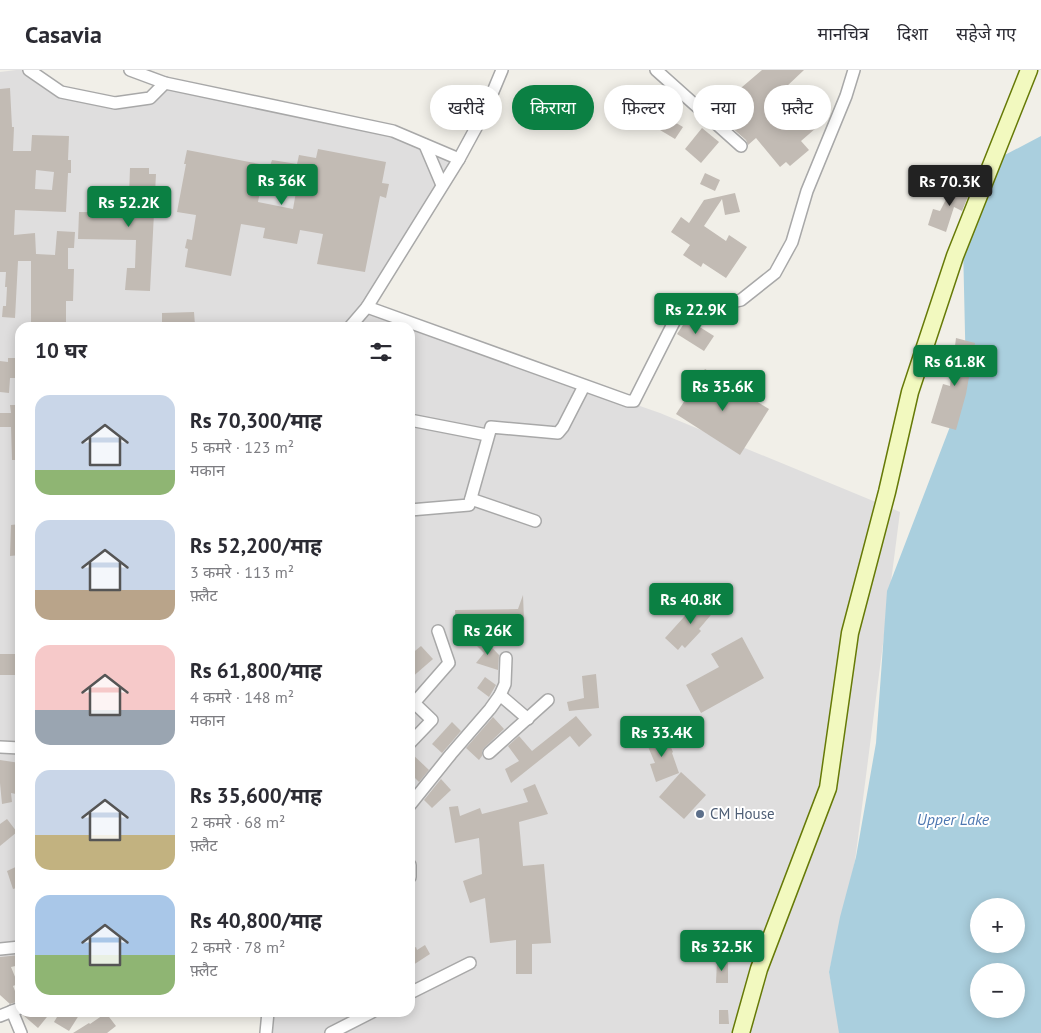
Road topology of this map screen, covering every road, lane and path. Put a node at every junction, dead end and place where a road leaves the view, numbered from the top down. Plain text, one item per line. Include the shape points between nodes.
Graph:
1 (30, 70) edge
2 (130, 70) edge
3 (502, 70) edge
4 (656, 70) edge
5 (854, 70) edge
6 (1030, 70) edge
7 (144, 73) edge
8 (165, 83) junction
9 (425, 145) junction
10 (741, 146) dead end
11 (459, 159) junction
12 (442, 185) junction
13 (366, 307) junction
14 (354, 322) edge
15 (407, 322) edge
16 (415, 325) edge
17 (584, 386) junction
18 (415, 421) edge
19 (487, 435) junction
20 (471, 499) junction
21 (415, 510) edge
22 (535, 521) dead end
23 (438, 631) dead end
24 (506, 658) dead end
25 (500, 695) junction
26 (415, 698) edge
27 (548, 700) dead end
28 (415, 704) edge
29 (528, 719) junction
30 (415, 738) edge
31 (0, 747) edge
32 (15, 748) edge
33 (489, 753) dead end
34 (415, 799) edge
35 (15, 948) edge
36 (0, 949) edge
37 (470, 963) dead end
38 (415, 990) edge
39 (15, 1009) edge
40 (0, 1016) edge
41 (18, 1017) edge
42 (268, 1017) edge
43 (362, 1017) edge
44 (21, 1033) edge
45 (266, 1033) edge
46 (331, 1033) edge
47 (740, 1033) edge

1 - 8 street via 61,92 115,103 150,98
2 - 7 street
3 - 11 street
4 - 10 street
5 - 17 street via 807,191 792,242 775,273 741,300 718,305 692,303 685,307 678,314 634,401
6 - 47 street via 955,256 910,392 888,492 850,634 828,788 759,969
7 - 8 street
8 - 9 street via 393,131
9 - 11 street
9 - 12 street
11 - 12 street
12 - 13 street
13 - 14 street
13 - 15 street
16 - 17 street
17 - 19 street via 558,433 491,427
18 - 19 street
19 - 20 street
20 - 21 street via 469,505
20 - 22 street
23 - 26 street via 449,663
24 - 25 street
25 - 29 street
25 - 34 street
27 - 29 street
28 - 30 street via 432,720
29 - 33 street
31 - 32 street
35 - 36 street
37 - 38 street
39 - 40 street
41 - 44 street
42 - 45 street
43 - 46 street

